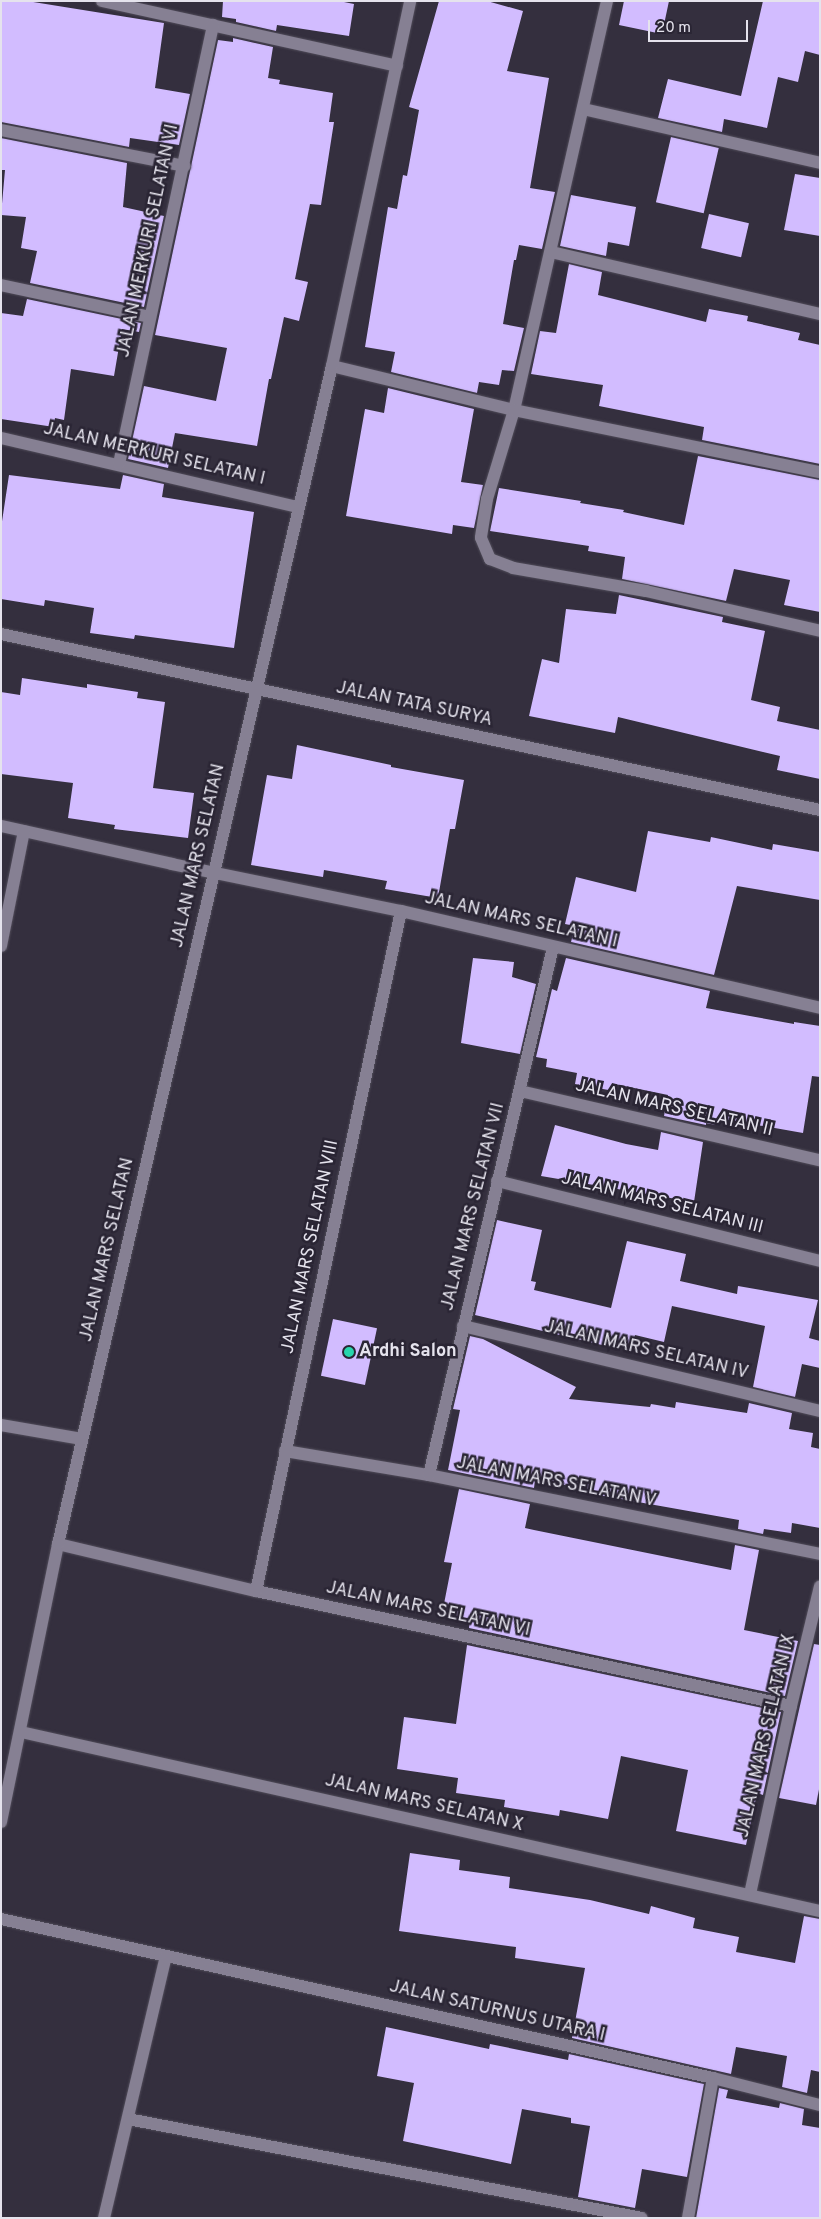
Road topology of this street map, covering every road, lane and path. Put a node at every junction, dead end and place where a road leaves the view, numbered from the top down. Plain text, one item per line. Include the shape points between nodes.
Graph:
1 (102, 1) edge
2 (410, 1) edge
3 (607, 1) edge
4 (213, 25) junction
5 (397, 66) junction
6 (583, 109) junction
7 (1, 130) edge
8 (820, 163) edge
9 (184, 166) junction
10 (551, 252) junction
11 (1, 284) edge
12 (820, 314) edge
13 (150, 317) junction
14 (332, 366) junction
15 (514, 410) junction
16 (1, 438) edge
17 (119, 464) junction
18 (820, 472) edge
19 (298, 507) junction
20 (820, 631) edge
21 (1, 634) edge
22 (256, 688) junction
23 (820, 810) edge
24 (1, 826) edge
25 (24, 831) junction
26 (213, 871) junction
27 (401, 911) junction
28 (1, 946) edge
29 (553, 948) junction
30 (820, 1008) edge
31 (520, 1091) junction
32 (820, 1160) edge
33 (497, 1181) junction
34 (820, 1261) edge
35 (464, 1326) junction
36 (820, 1410) edge
37 (1, 1425) edge
38 (82, 1439) junction
39 (285, 1451) junction
40 (429, 1475) junction
41 (58, 1544) junction
42 (820, 1554) edge
43 (820, 1586) edge
44 (256, 1591) junction
45 (791, 1706) junction
46 (21, 1732) junction
47 (1, 1822) edge
48 (750, 1894) junction
49 (820, 1911) edge
50 (1, 1919) edge
51 (166, 1956) junction
52 (713, 2078) junction
53 (820, 2105) edge
54 (128, 2119) junction
55 (104, 2218) edge
56 (642, 2218) edge
57 (688, 2218) edge

1 - 4 street
2 - 5 street, JALAN MARS SELATAN
3 - 6 street
4 - 5 street
4 - 9 street, JALAN MERKURI SELATAN VI
5 - 14 street, JALAN MARS SELATAN
6 - 8 street
6 - 10 street
7 - 9 street
9 - 13 street, JALAN MERKURI SELATAN VI
10 - 12 street
10 - 15 street
11 - 13 street
13 - 17 street, JALAN MERKURI SELATAN VI
14 - 15 street
14 - 19 street, JALAN MARS SELATAN
15 - 18 street
15 - 20 street via 487,500 481,538 490,559 513,568 646,590
16 - 17 street, JALAN MERKURI SELATAN I
17 - 19 street, JALAN MERKURI SELATAN I
19 - 22 street, JALAN MARS SELATAN
21 - 22 street, JALAN TATA SURYA
22 - 23 street, JALAN TATA SURYA
22 - 26 street, JALAN MARS SELATAN
24 - 25 street, JALAN MARS SELATAN I
25 - 26 street, JALAN MARS SELATAN I
25 - 28 street
26 - 27 street, JALAN MARS SELATAN I
26 - 38 street, JALAN MARS SELATAN
27 - 29 street, JALAN MARS SELATAN I
27 - 39 street, JALAN MARS SELATAN VIII
29 - 30 street, JALAN MARS SELATAN I
29 - 31 street, JALAN MARS SELATAN VII
31 - 32 street, JALAN MARS SELATAN II
31 - 33 street, JALAN MARS SELATAN VII
33 - 34 street, JALAN MARS SELATAN III
33 - 35 street, JALAN MARS SELATAN VII
35 - 36 street, JALAN MARS SELATAN IV
35 - 40 street, JALAN MARS SELATAN VII
37 - 38 street
38 - 41 street, JALAN MARS SELATAN
39 - 40 street, JALAN MARS SELATAN V
39 - 44 street, JALAN MARS SELATAN VIII
40 - 42 street, JALAN MARS SELATAN V
41 - 44 street, JALAN MARS SELATAN VI
41 - 46 street, JALAN MARS SELATAN
43 - 45 street, JALAN MARS SELATAN IX
44 - 45 street, JALAN MARS SELATAN VI
45 - 48 street, JALAN MARS SELATAN IX
46 - 47 street, JALAN MARS SELATAN
46 - 48 street, JALAN MARS SELATAN X
48 - 49 street, JALAN MARS SELATAN X
50 - 51 street, JALAN SATURNUS UTARA I
51 - 52 street, JALAN SATURNUS UTARA I
51 - 54 street
52 - 53 street, JALAN SATURNUS UTARA I
52 - 57 street
54 - 55 street
54 - 56 street

